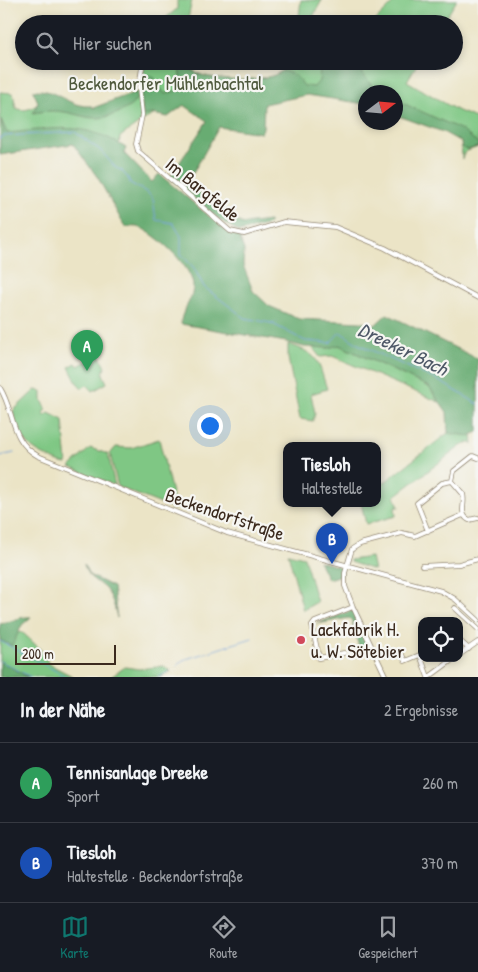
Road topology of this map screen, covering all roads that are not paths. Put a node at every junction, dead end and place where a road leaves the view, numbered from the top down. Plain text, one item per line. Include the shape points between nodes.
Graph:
1 (142, 70) edge
2 (478, 298) edge
3 (0, 388) edge
4 (478, 458) edge
5 (452, 481) junction
6 (464, 517) junction
7 (478, 518) edge
8 (428, 530) junction
9 (478, 559) edge
10 (347, 565) junction
11 (422, 566) dead end
12 (353, 607) junction
13 (455, 608) dead end
14 (478, 620) edge
15 (478, 629) edge
16 (478, 642) edge
17 (463, 643) edge
18 (469, 648) junction
19 (400, 651) dead end
20 (344, 653) dead end
21 (463, 653) edge
22 (418, 656) edge
23 (424, 662) edge
24 (450, 662) edge
25 (386, 677) edge
26 (429, 677) edge

1 - 2 street, Im Bargfelde via 138,151 230,230 244,234 284,222 335,227 385,248
3 - 10 street, Beckendorfstraße via 16,436 26,449 38,456 227,533
4 - 5 street via 473,456 456,469
5 - 6 street via 464,496
5 - 8 street via 442,483 417,503
6 - 7 street via 469,520
6 - 8 street
8 - 10 street via 415,536 402,533 360,544 352,549
9 - 11 street via 453,565
10 - 12 street via 345,582
10 - 14 street, Beckendorfstraße via 442,591
12 - 20 street via 312,626 319,658
12 - 25 street
13 - 15 street
16 - 18 street
17 - 18 street
18 - 21 street
19 - 22 street via 405,661
23 - 26 street
24 - 26 street

